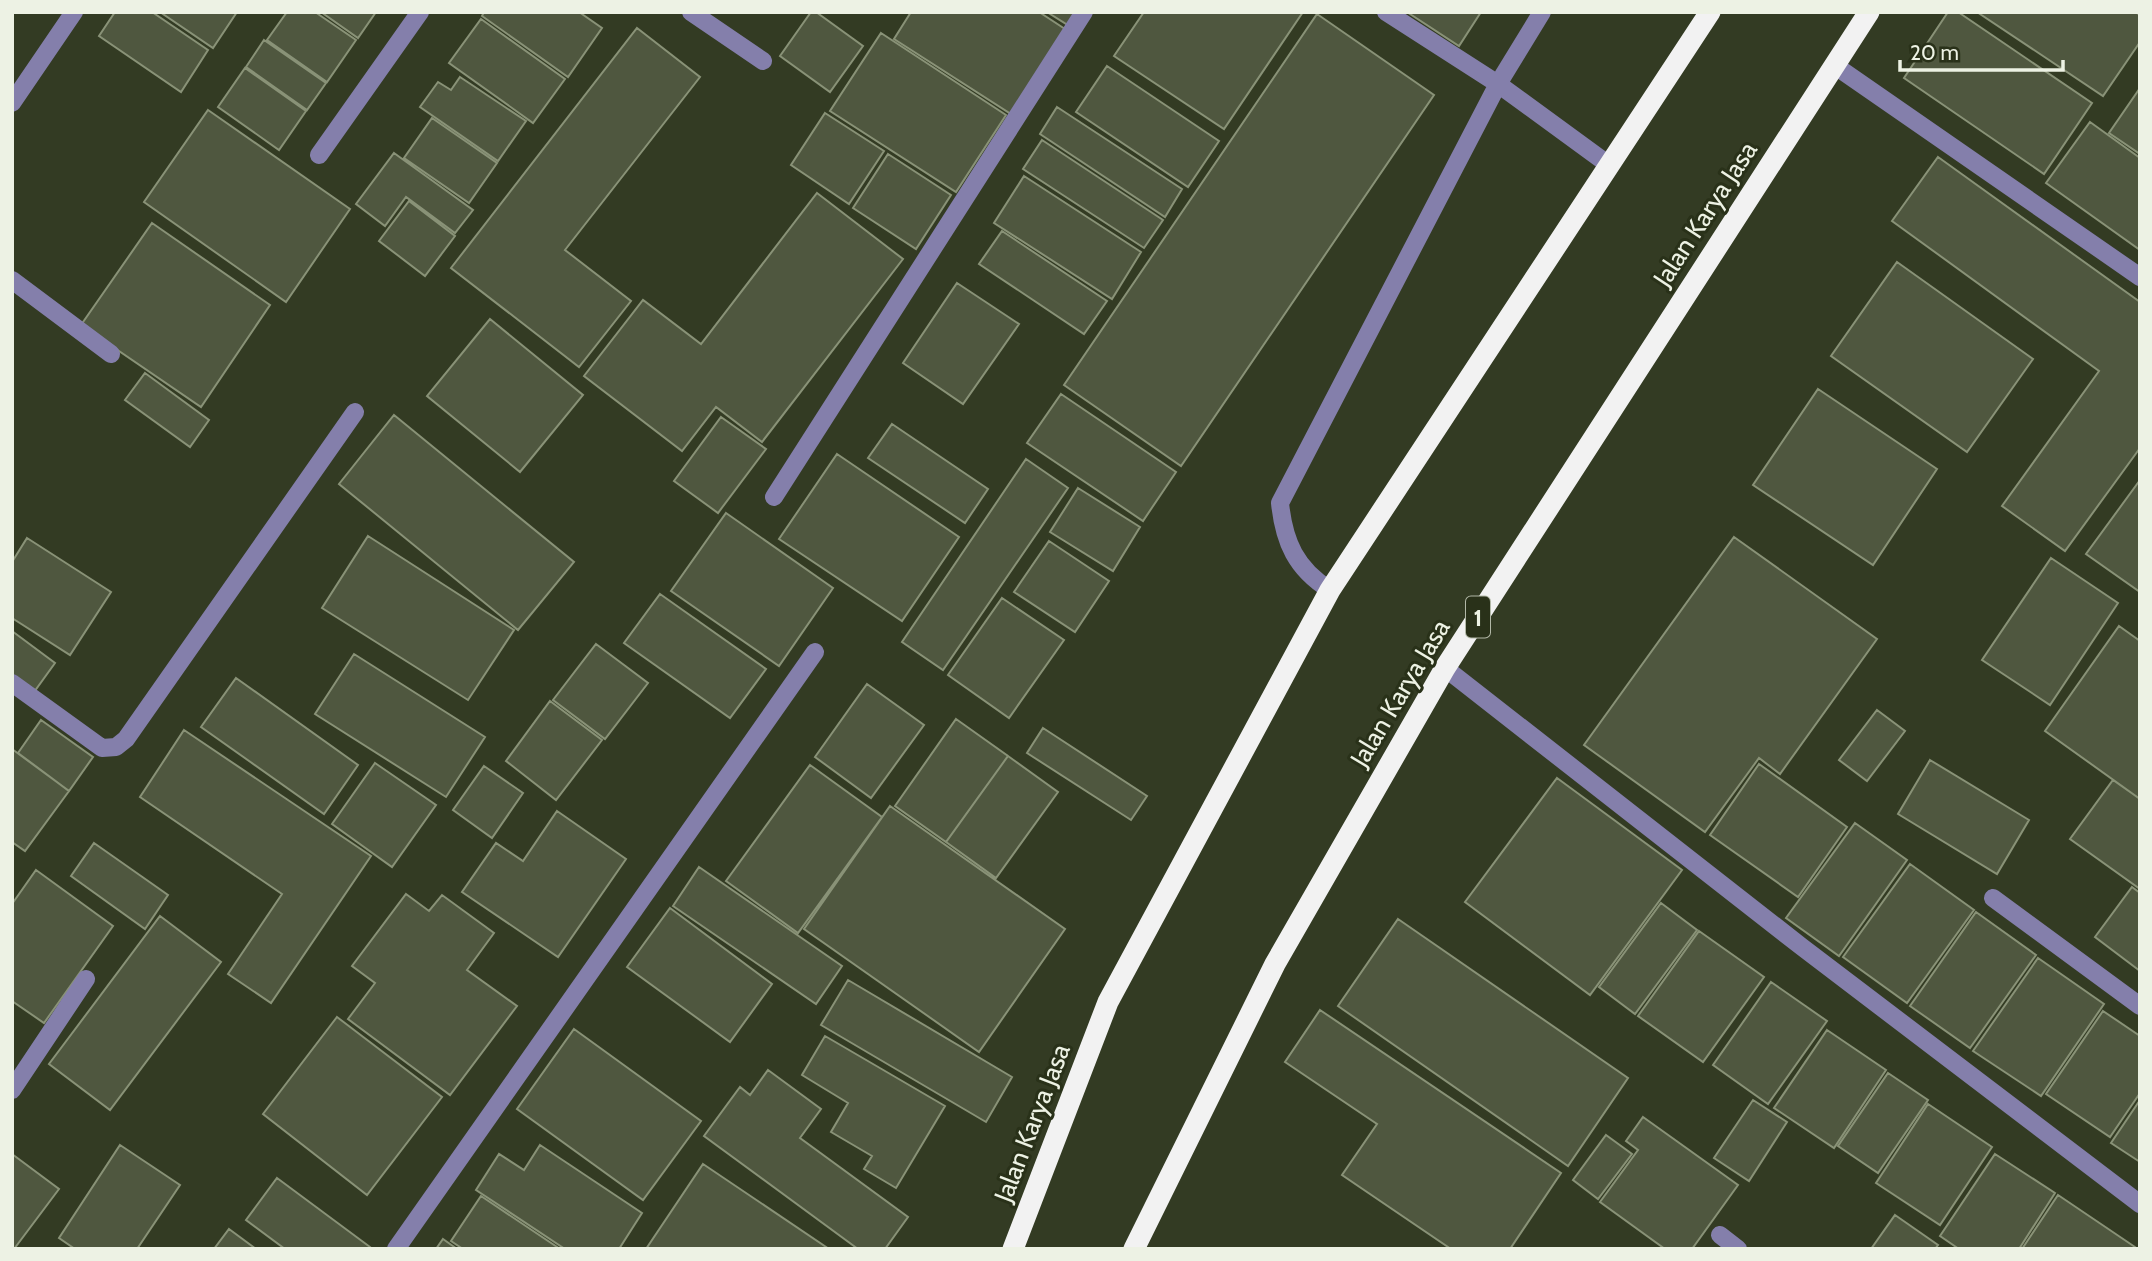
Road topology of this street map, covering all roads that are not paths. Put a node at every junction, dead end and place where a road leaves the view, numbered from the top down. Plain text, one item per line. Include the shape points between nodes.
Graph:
1 (74, 12) edge
2 (419, 12) edge
3 (691, 12) edge
4 (1084, 12) edge
5 (1386, 12) edge
6 (1542, 12) edge
7 (1710, 12) edge
8 (1869, 12) edge
9 (763, 61) dead end
10 (1834, 65) junction
11 (1498, 84) junction
12 (12, 103) edge
13 (320, 155) dead end
14 (1609, 165) junction
15 (2140, 277) edge
16 (12, 280) edge
17 (111, 354) dead end
18 (355, 412) dead end
19 (774, 497) dead end
20 (1331, 590) junction
21 (815, 653) dead end
22 (1445, 668) junction
23 (12, 683) edge
24 (1993, 898) dead end
25 (86, 979) dead end
26 (2140, 1006) edge
27 (12, 1090) edge
28 (2140, 1205) edge
29 (1720, 1235) dead end
30 (396, 1249) edge
31 (1013, 1249) edge
32 (1134, 1249) edge
33 (1738, 1249) edge

1 - 12 street
2 - 13 street
3 - 9 street
4 - 19 street
5 - 11 street
6 - 11 street
7 - 14 highway, Jalan Karya Jasa
8 - 10 highway, Jalan Karya Jasa / 1
10 - 15 street
10 - 22 highway, Jalan Karya Jasa / 1
11 - 14 street
11 - 20 street via 1280,503 1283,531 1295,556 1311,579
14 - 20 highway, Jalan Karya Jasa
16 - 17 street
18 - 23 street via 116,747 102,748
20 - 31 highway, Jalan Karya Jasa via 1108,1002
21 - 30 street
22 - 28 street
22 - 32 highway, Jalan Karya Jasa / 1 via 1275,964
24 - 26 street
25 - 27 street
29 - 33 street

